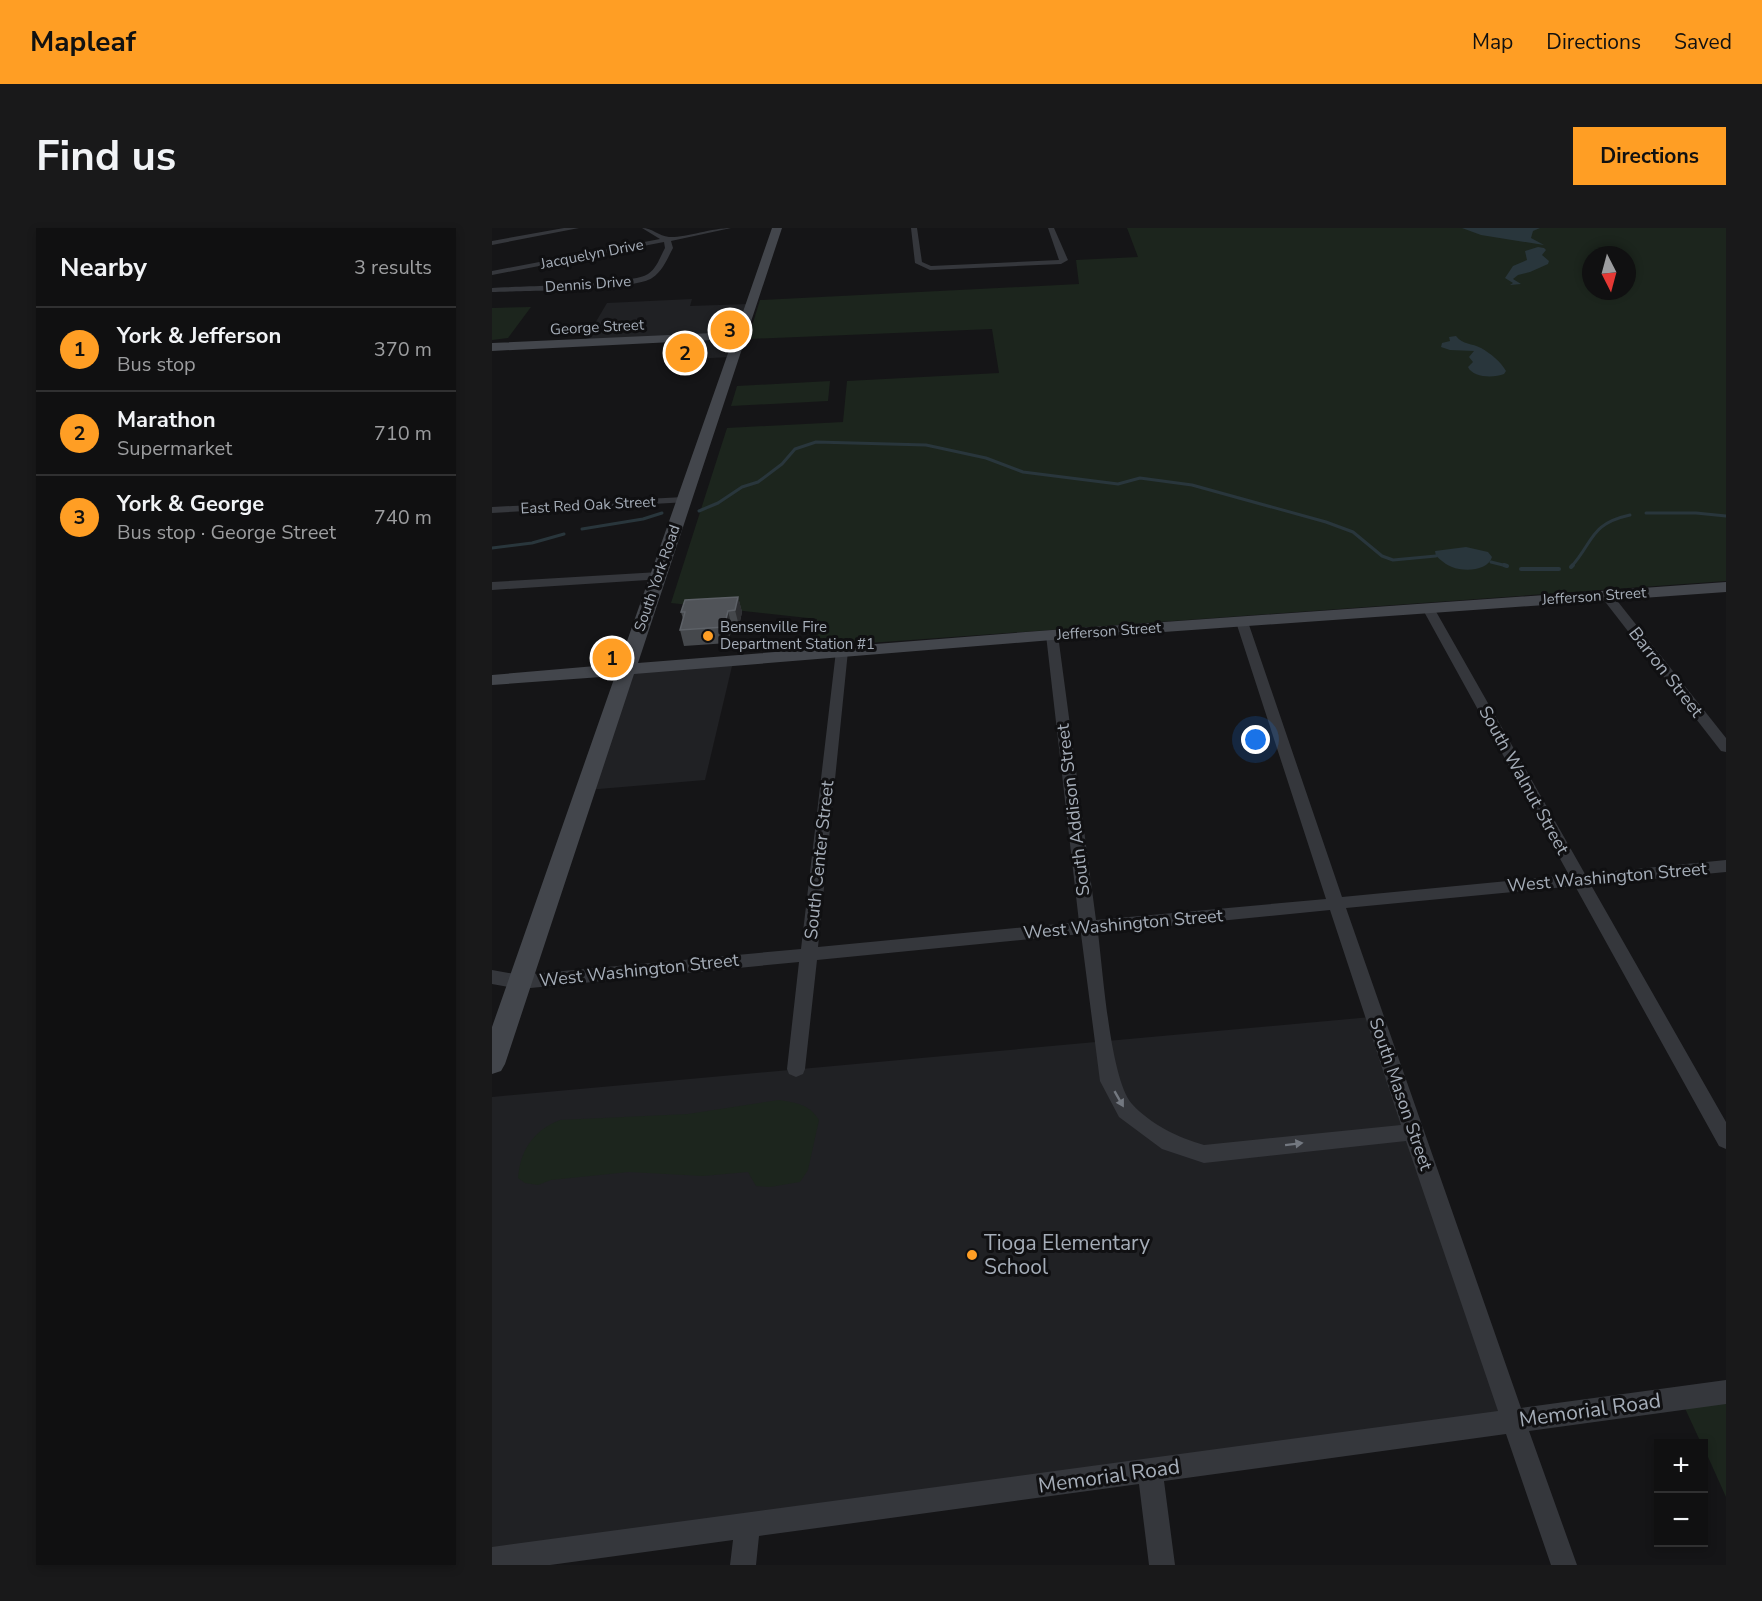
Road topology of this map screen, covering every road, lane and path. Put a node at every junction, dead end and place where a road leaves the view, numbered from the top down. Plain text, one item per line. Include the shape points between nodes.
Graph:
1 (576, 228) edge
2 (645, 228) edge
3 (728, 228) edge
4 (777, 228) edge
5 (914, 228) edge
6 (1051, 228) edge
7 (667, 240) junction
8 (492, 243) edge
9 (492, 273) edge
10 (492, 290) edge
11 (739, 335) junction
12 (492, 347) edge
13 (684, 500) junction
14 (492, 510) edge
15 (659, 576) junction
16 (492, 586) edge
17 (1726, 587) edge
18 (1607, 596) junction
19 (1428, 608) junction
20 (1242, 622) junction
21 (1052, 635) junction
22 (842, 651) junction
23 (626, 669) junction
24 (492, 680) edge
25 (1726, 748) edge
26 (1726, 866) edge
27 (1580, 880) junction
28 (1338, 903) junction
29 (1087, 927) junction
30 (809, 954) junction
31 (492, 977) edge
32 (520, 982) junction
33 (492, 1064) edge
34 (796, 1069) dead end
35 (1413, 1132) junction
36 (1726, 1140) edge
37 (1726, 1392) edge
38 (1514, 1420) junction
39 (1150, 1470) junction
40 (748, 1524) junction
41 (492, 1560) edge
42 (743, 1565) edge
43 (1162, 1565) edge
44 (1564, 1565) edge

1 - 8 street
2 - 7 street
3 - 7 street, Jacquelyn Drive
4 - 11 main road, South York Road
5 - 6 street via 919,263 940,268 1061,262 1064,260
7 - 9 street, Jacquelyn Drive
7 - 10 street, Dennis Drive via 669,248 658,269 648,278
11 - 12 main road, George Street
11 - 13 main road, South York Road
13 - 14 street, East Red Oak Street
13 - 15 main road, South York Road
15 - 16 street
15 - 23 main road, South York Road
17 - 18 main road, Jefferson Street
18 - 19 main road, Jefferson Street
18 - 25 street, Barron Street
19 - 20 main road, Jefferson Street
19 - 27 street, South Walnut Street
20 - 21 main road, Jefferson Street
20 - 28 street, South Mason Street
21 - 22 main road, Jefferson Street
21 - 29 street, South Addison Street
22 - 23 main road, Jefferson Street
22 - 30 street, South Center Street
23 - 24 main road, Jefferson Street
23 - 32 main road, South York Road
26 - 27 street, West Washington Street
27 - 28 street, West Washington Street
27 - 36 street, South Walnut Street
28 - 29 street, West Washington Street
28 - 35 street, South Mason Street
29 - 30 street, West Washington Street
29 -> 35 street, South Addison Street via 1110,1081 1126,1111 1169,1143 1204,1154
30 - 32 street, West Washington Street
30 - 34 street, South Center Street
31 - 32 street, West Washington Street
32 - 33 main road, South York Road
35 - 38 street, South Mason Street
37 - 38 street, Memorial Road
38 - 39 street, Memorial Road
38 - 44 street, South Mason Street
39 - 40 street, Memorial Road
39 - 43 street
40 - 41 street, Memorial Road
40 - 42 street

